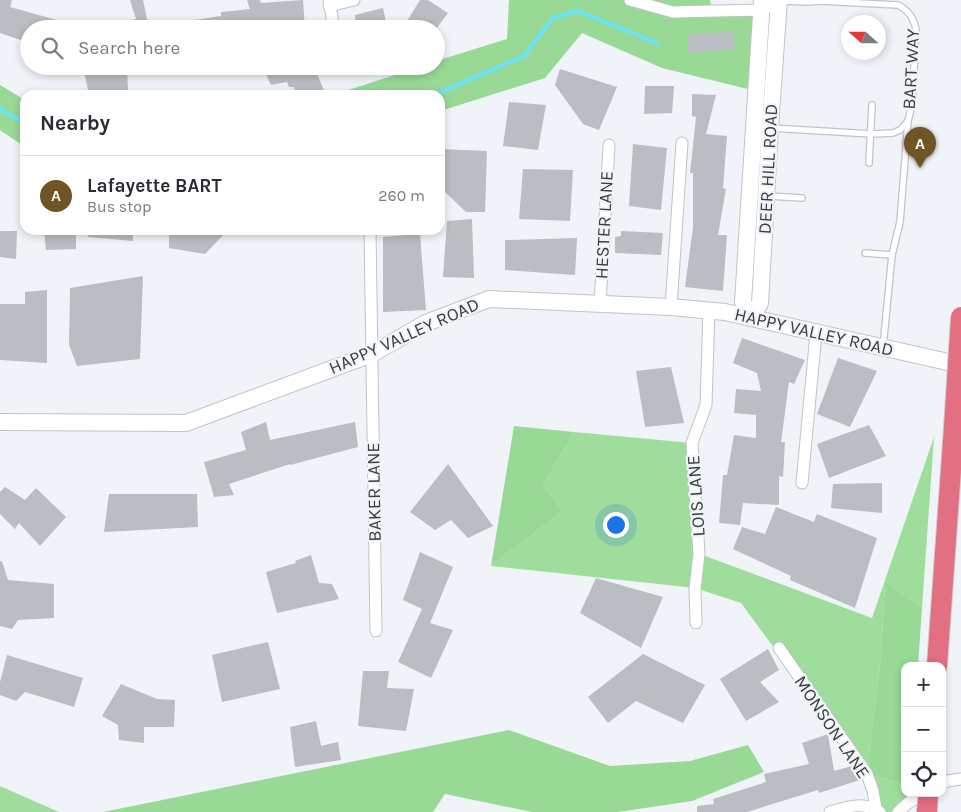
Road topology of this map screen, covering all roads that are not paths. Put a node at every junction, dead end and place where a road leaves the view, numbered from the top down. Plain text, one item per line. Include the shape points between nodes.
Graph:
1 (354, 0) edge
2 (630, 0) edge
3 (819, 0) edge
4 (779, 1) edge
5 (329, 3) edge
6 (762, 5) edge
7 (332, 20) edge
8 (756, 91) junction
9 (872, 105) dead end
10 (908, 121) junction
11 (762, 128) junction
12 (870, 134) junction
13 (682, 143) dead end
14 (609, 145) dead end
15 (868, 163) dead end
16 (766, 196) junction
17 (802, 198) dead end
18 (370, 235) edge
19 (864, 253) dead end
20 (892, 256) junction
21 (742, 302) junction
22 (600, 305) junction
23 (670, 307) junction
24 (709, 310) junction
25 (961, 317) edge
26 (751, 318) junction
27 (816, 333) junction
28 (883, 348) junction
29 (372, 354) junction
30 (961, 365) edge
31 (0, 422) edge
32 (802, 483) dead end
33 (696, 623) dead end
34 (376, 631) dead end
35 (779, 648) dead end
36 (937, 662) edge
37 (961, 779) edge
38 (946, 781) edge
39 (919, 797) edge
40 (927, 797) edge
41 (878, 811) edge
42 (830, 812) edge
43 (898, 812) edge
44 (927, 812) edge

1 - 5 street
2 - 6 street via 672,12
3 - 4 lane, BART WAY
3 - 10 lane, BART WAY via 898,4 910,13 916,29 912,104
4 - 6 street
4 - 11 street, DEER HILL ROAD
5 - 7 street
6 - 8 street, DEER HILL ROAD
8 - 11 street, DEER HILL ROAD
8 - 21 street, DEER HILL ROAD
9 - 12 lane
10 - 12 lane, BART WAY via 893,133
10 - 20 lane via 900,222
11 - 12 lane, BART WAY
11 - 16 street, DEER HILL ROAD
11 - 21 street, DEER HILL ROAD
12 - 15 lane
13 - 23 street
14 - 22 street, HESTER LANE
16 - 17 lane
16 - 26 street, DEER HILL ROAD via 760,303
18 - 29 street, BAKER LANE
19 - 20 lane
20 - 28 lane
21 - 26 street
22 - 23 street, HAPPY VALLEY ROAD
22 - 29 street, HAPPY VALLEY ROAD via 489,299 426,324
23 - 24 street, HAPPY VALLEY ROAD
24 - 26 street, HAPPY VALLEY ROAD
24 - 33 street, LOIS LANE via 706,405 692,443 699,554 695,588
25 - 36 highway, bridge
26 - 27 street, HAPPY VALLEY ROAD
27 - 28 street, HAPPY VALLEY ROAD
27 - 32 street
28 - 30 street, HAPPY VALLEY ROAD
29 - 31 street, HAPPY VALLEY ROAD via 186,423
29 - 34 street, BAKER LANE
35 - 41 street, MONSON LANE via 867,774
37 - 38 street
39 - 43 street
40 - 44 highway
41 - 42 street via 854,805

